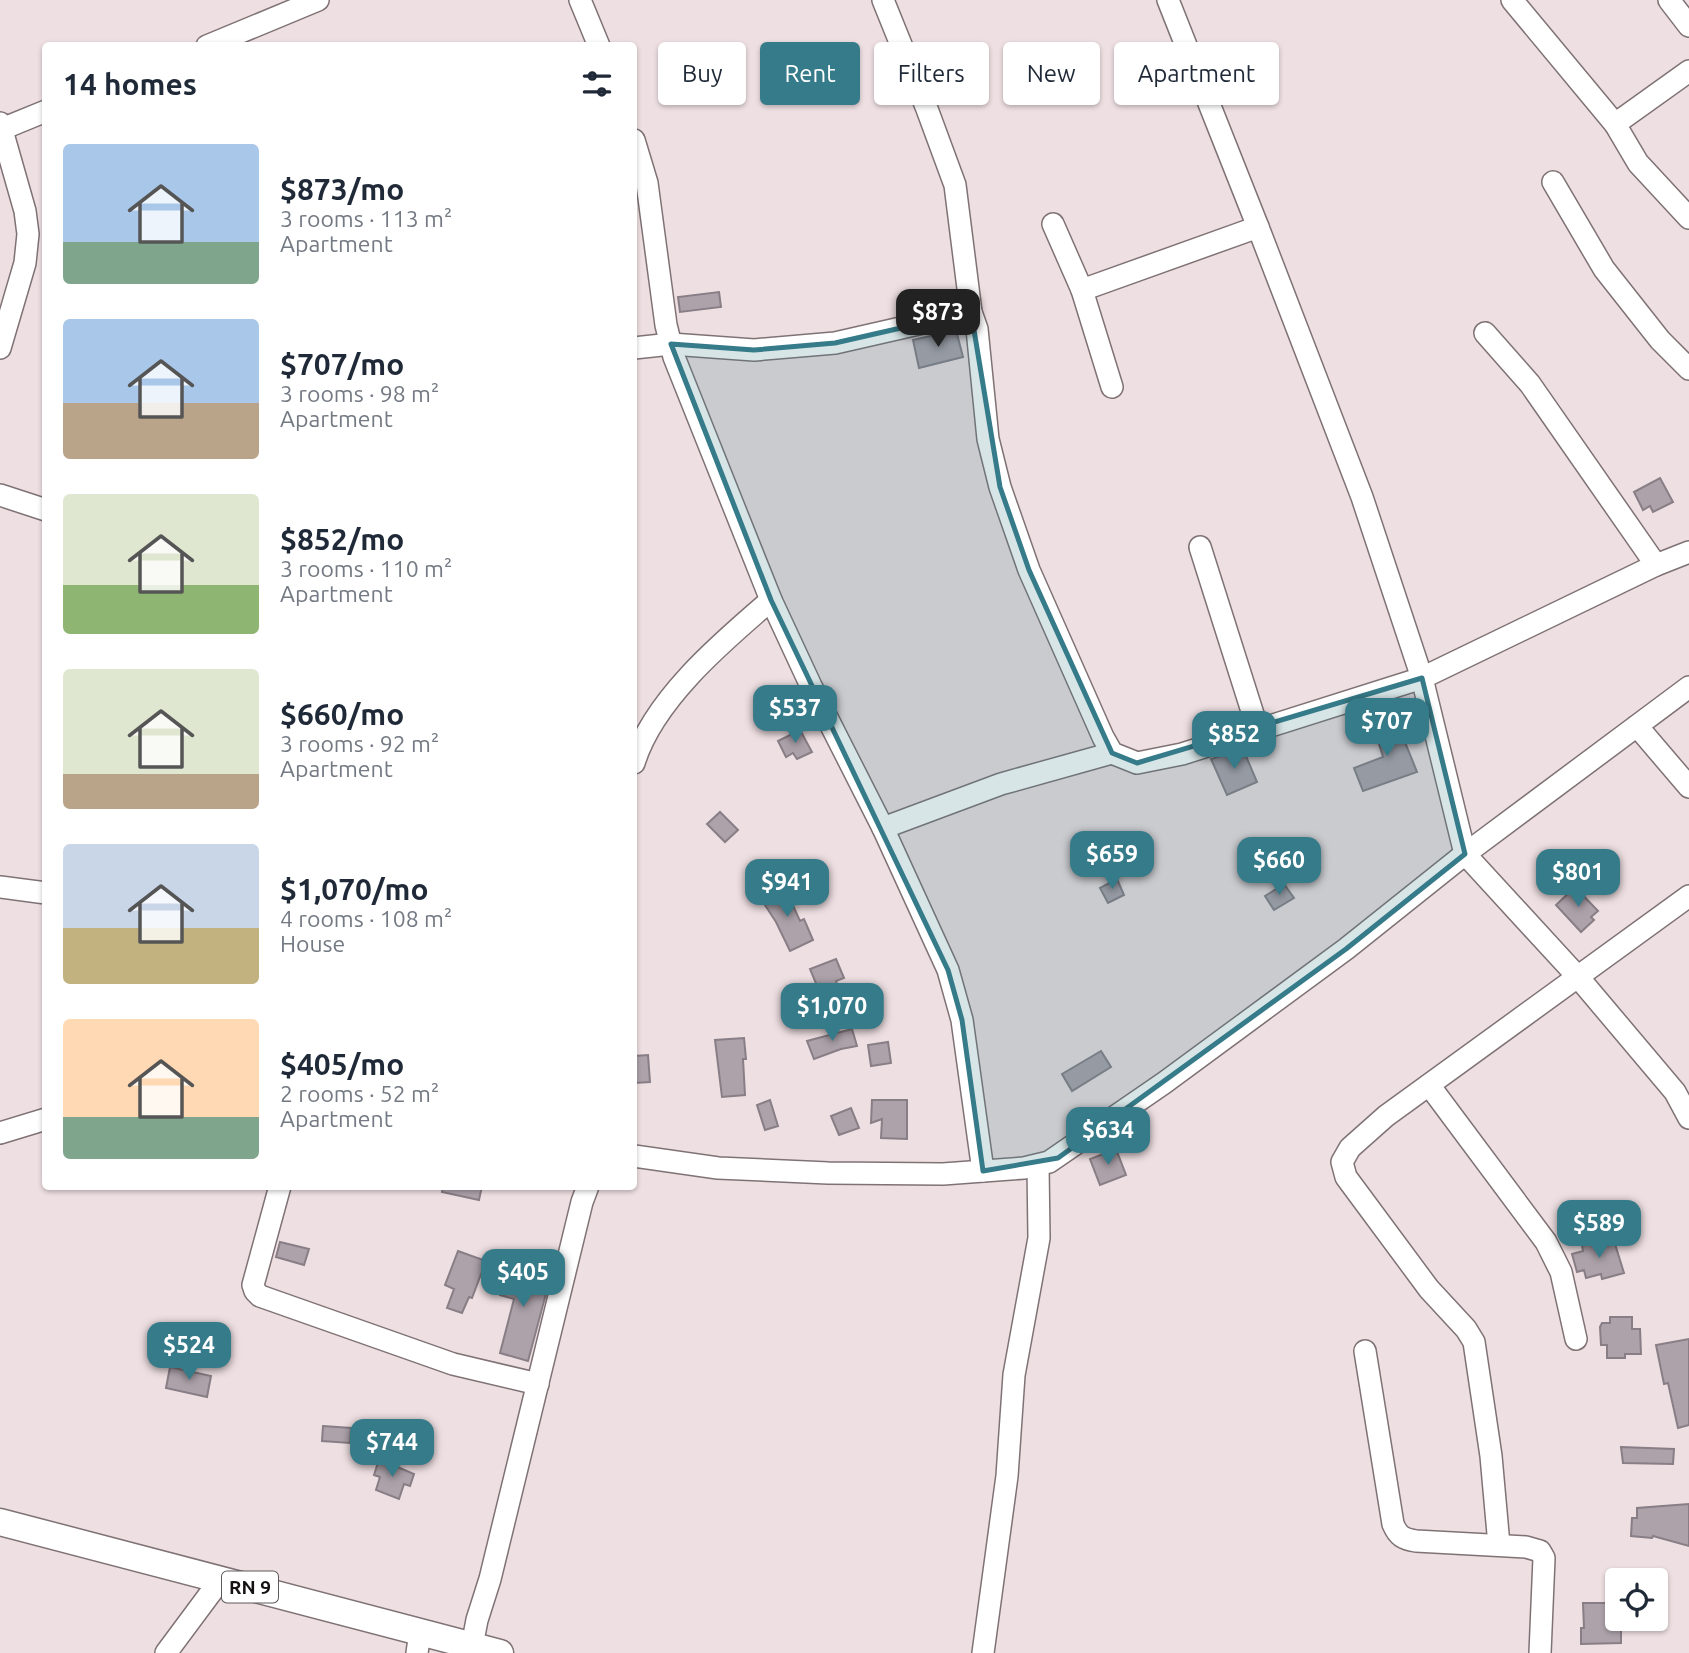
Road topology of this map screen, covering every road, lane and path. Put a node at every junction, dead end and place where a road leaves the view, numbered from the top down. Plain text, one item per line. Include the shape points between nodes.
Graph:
1 (318, 0) edge
2 (580, 0) edge
3 (883, 0) edge
4 (1168, 0) edge
5 (1512, 0) edge
6 (1669, 0) edge
7 (1689, 26) edge
8 (217, 42) edge
9 (596, 42) edge
10 (1689, 71) edge
11 (42, 112) edge
12 (1615, 124) junction
13 (1, 126) edge
14 (637, 150) edge
15 (1553, 182) dead end
16 (1689, 219) edge
17 (1053, 224) dead end
18 (1258, 227) junction
19 (1082, 290) junction
20 (971, 312) junction
21 (1485, 333) dead end
22 (671, 344) junction
23 (0, 348) edge
24 (637, 348) edge
25 (1689, 369) edge
26 (1112, 387) dead end
27 (0, 495) edge
28 (42, 509) edge
29 (1200, 547) dead end
30 (1689, 552) edge
31 (1656, 565) junction
32 (771, 600) junction
33 (1422, 678) junction
34 (1689, 687) edge
35 (1637, 726) junction
36 (1258, 730) junction
37 (637, 752) edge
38 (1112, 753) junction
39 (1689, 787) edge
40 (883, 828) junction
41 (1465, 854) junction
42 (0, 887) edge
43 (42, 892) edge
44 (1689, 896) edge
45 (1578, 977) junction
46 (1429, 1085) junction
47 (1689, 1118) edge
48 (42, 1120) edge
49 (0, 1133) edge
50 (637, 1156) edge
51 (1038, 1165) junction
52 (983, 1171) junction
53 (279, 1190) edge
54 (586, 1190) edge
55 (1576, 1339) dead end
56 (1366, 1351) dead end
57 (538, 1384) junction
58 (0, 1522) edge
59 (1499, 1545) junction
60 (221, 1579) junction
61 (419, 1642) edge
62 (472, 1646) junction
63 (166, 1653) edge
64 (500, 1653) edge
65 (983, 1653) edge
66 (1540, 1653) edge

1 - 8 street
2 - 9 street
3 - 20 street via 955,186
4 - 18 street
5 - 12 street
6 - 7 street
10 - 12 street
11 - 13 street
12 - 16 street via 1638,163
13 - 23 street via 28,234 25,263
14 - 22 street via 647,183
15 - 25 street via 1605,268 1660,340
17 - 19 street
18 - 19 street
18 - 33 street via 1362,497
19 - 26 street
20 - 22 street via 835,343 754,349
20 - 38 street via 1000,487 1029,570
21 - 31 street via 1530,384
22 - 24 street
22 - 32 street
27 - 28 street
29 - 36 street
30 - 31 street
31 - 33 street
32 - 37 street via 694,672 661,710
32 - 40 street
33 - 36 street
33 - 41 street
34 - 35 street
35 - 39 street
35 - 41 street
36 - 38 street via 1137,763
38 - 40 street via 1001,784
40 - 52 street via 957,999
41 - 45 street
41 - 51 street via 1346,949 1164,1083 1058,1158
42 - 43 street
44 - 45 street
45 - 46 street
45 - 47 street via 1675,1092
46 - 55 street via 1556,1259
46 - 59 street via 1386,1116 1350,1148 1342,1162 1346,1177 1474,1342
48 - 49 street
50 - 52 street via 718,1168 828,1173
51 - 52 street
51 - 65 street via 1039,1238 1014,1375 1007,1476
53 - 57 street via 253,1285 260,1296 453,1364
54 - 57 street
56 - 59 street via 1398,1534 1416,1541
57 - 62 street
58 - 60 main road, RN 9
59 - 66 street via 1540,1551 1544,1558
60 - 61 main road, RN 9
60 - 63 street
61 - 62 main road, RN 9
62 - 64 main road, RN 9

